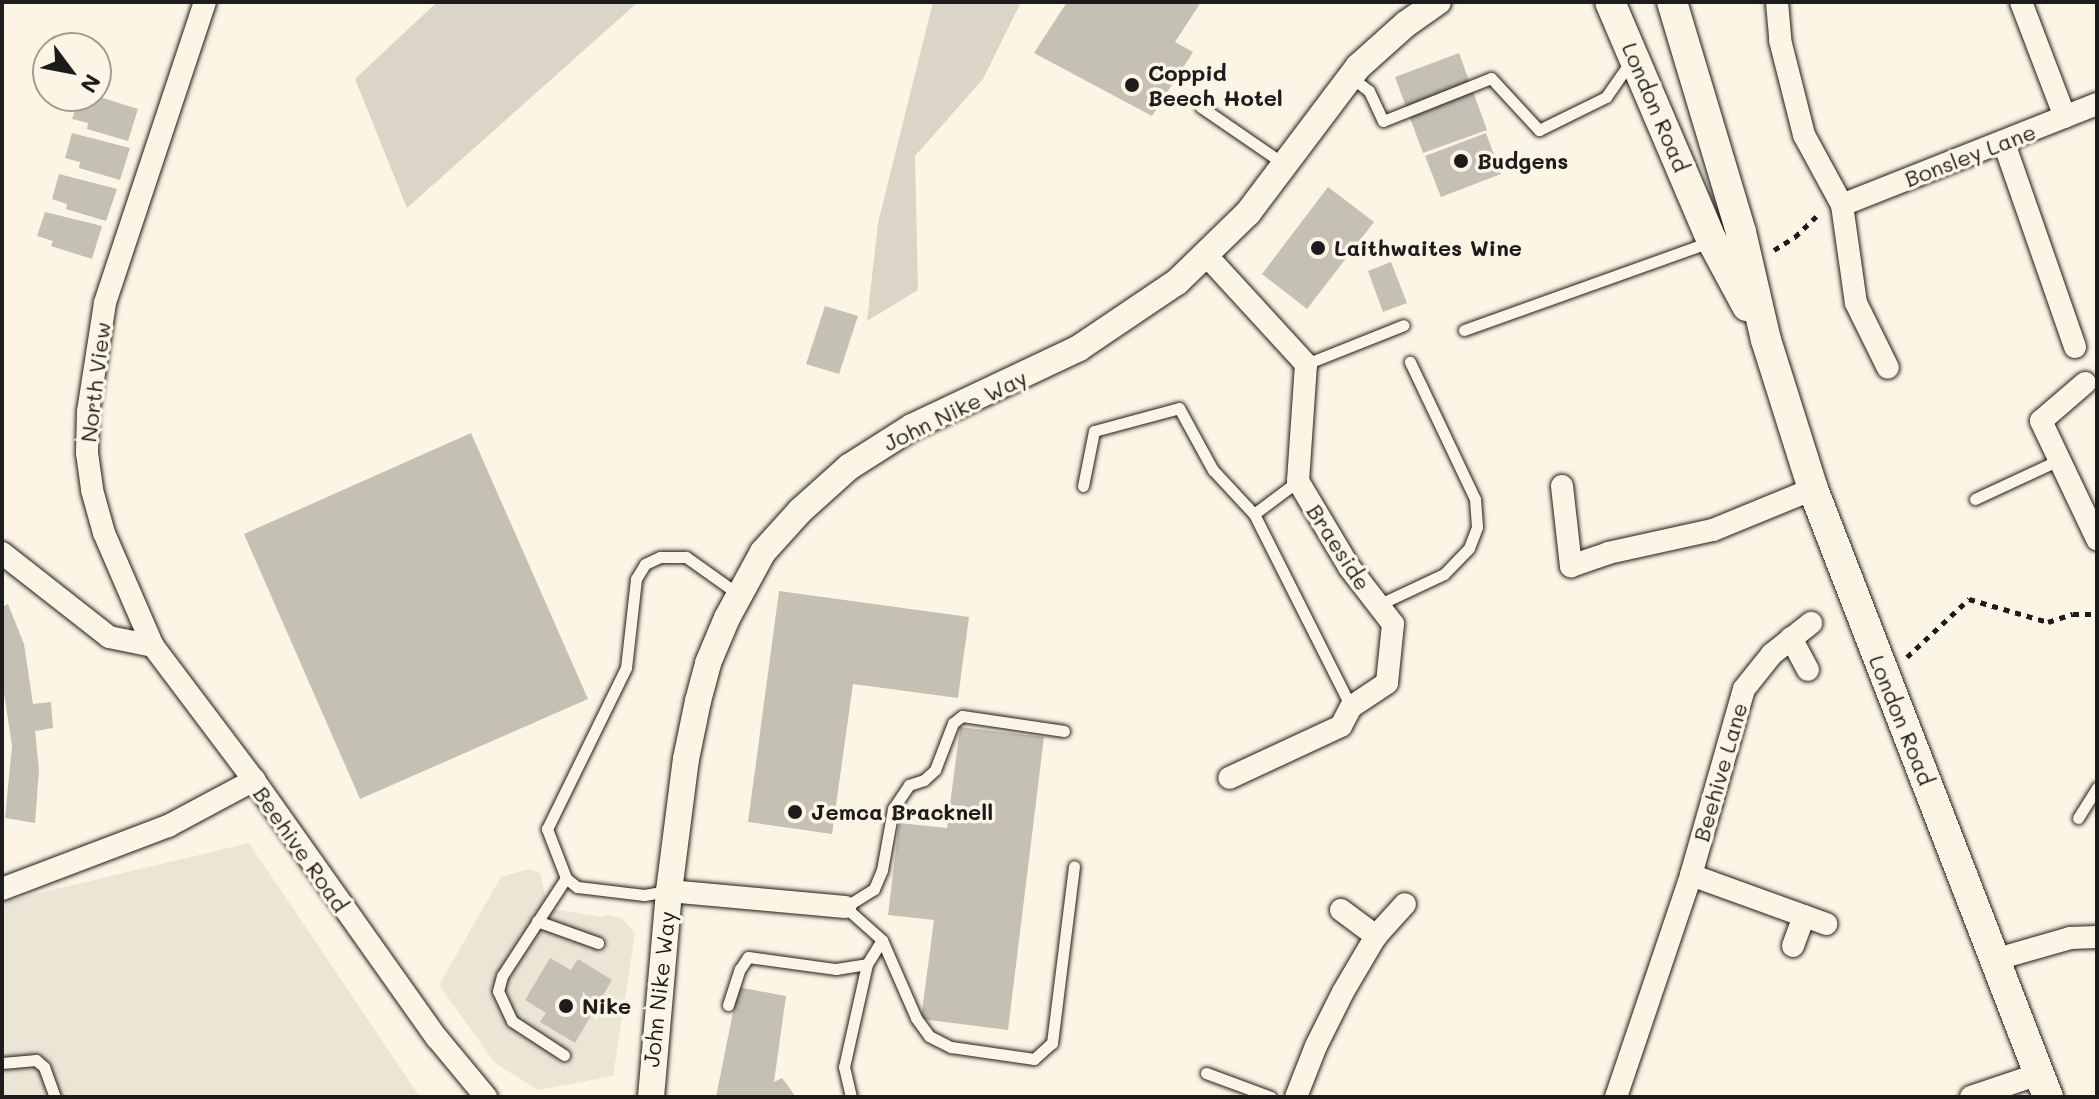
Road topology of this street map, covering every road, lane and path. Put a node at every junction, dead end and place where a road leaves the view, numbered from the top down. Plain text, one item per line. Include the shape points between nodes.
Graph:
1 (205, 2) edge
2 (1438, 2) edge
3 (1610, 2) edge
4 (1672, 2) edge
5 (1777, 2) edge
6 (2021, 2) edge
7 (1634, 57) junction
8 (1351, 77) junction
9 (2097, 104) edge
10 (1201, 107) dead end
11 (2065, 117) junction
12 (2004, 143) junction
13 (1284, 164) junction
14 (1842, 205) junction
15 (1741, 232) junction
16 (1712, 241) junction
17 (1774, 250) dead end
18 (1207, 256) junction
19 (1404, 325) dead end
20 (1464, 330) dead end
21 (1766, 340) junction
22 (2075, 347) dead end
23 (1410, 362) dead end
24 (1306, 364) junction
25 (1888, 368) dead end
26 (2091, 380) edge
27 (2059, 460) junction
28 (1298, 481) junction
29 (1083, 486) dead end
30 (1562, 486) dead end
31 (1813, 489) junction
32 (1975, 499) dead end
33 (1254, 514) junction
34 (2097, 539) edge
35 (2, 553) edge
36 (738, 594) junction
37 (1378, 605) junction
38 (2097, 614) edge
39 (1811, 623) dead end
40 (1791, 638) junction
41 (153, 646) junction
42 (1904, 660) dead end
43 (1808, 670) dead end
44 (1351, 707) junction
45 (1064, 731) dead end
46 (1229, 778) dead end
47 (254, 780) junction
48 (2097, 787) edge
49 (2078, 818) dead end
50 (1074, 866) dead end
51 (1691, 875) junction
52 (566, 878) junction
53 (2, 889) edge
54 (669, 891) junction
55 (1405, 904) dead end
56 (845, 907) junction
57 (1341, 910) dead end
58 (1804, 916) junction
59 (537, 921) junction
60 (1826, 924) dead end
61 (1376, 936) junction
62 (2097, 937) edge
63 (882, 940) junction
64 (598, 943) dead end
65 (1793, 946) dead end
66 (1997, 959) junction
67 (867, 964) junction
68 (728, 1005) dead end
69 (564, 1055) dead end
70 (2, 1063) edge
71 (1206, 1073) dead end
72 (2043, 1085) edge
73 (646, 1091) edge
74 (55, 1097) edge
75 (486, 1097) edge
76 (851, 1097) edge
77 (1271, 1097) edge
78 (1296, 1097) edge
79 (1616, 1097) edge
80 (1971, 1097) edge

1 - 41 street, North View via 105,303 88,412 87,453 104,533
2 - 8 street, John Nike Way via 1406,24
3 - 7 main road, London Road
4 - 15 main road, London Road
5 - 14 street via 1780,40 1804,135
6 - 11 street
7 - 8 lane via 1606,97 1539,130 1491,78 1383,121 1369,91
7 - 16 main road, London Road
8 - 13 street, John Nike Way
9 - 11 street, Bonsley Lane
10 - 13 lane
11 - 12 street, Bonsley Lane
12 - 14 street, Bonsley Lane
12 - 22 street
13 - 18 street, John Nike Way
14 - 17 path via 1823,209
14 - 25 street via 1856,303
15 - 16 lane
15 - 21 main road, London Road
16 - 20 lane
16 - 21 main road, London Road
18 - 24 street
18 - 36 street, John Nike Way via 1079,348 912,427 849,467 763,552
19 - 24 lane
21 - 31 main road, London Road
23 - 37 lane via 1475,499 1477,527 1469,548 1444,574
24 - 28 street, Braeside
26 - 27 street via 2041,421
27 - 32 lane
27 - 34 street
28 - 33 lane
28 - 37 street, Braeside
29 - 33 lane via 1094,431 1179,408 1213,470
30 - 31 street via 1571,566 1713,530
31 - 66 main road, London Road
33 - 44 lane
35 - 41 street via 109,637
36 - 52 lane via 686,557 660,557 645,564 636,579 626,668 547,829
36 - 54 street, John Nike Way via 698,701
37 - 44 street, Braeside via 1393,624 1387,683
38 - 42 path via 2048,622 1969,599
39 - 40 street, Beehive Lane
40 - 43 street
40 - 51 street, Beehive Lane via 1744,689
41 - 47 street, North View
44 - 46 street, Braeside via 1341,726
45 - 56 lane via 962,716 953,723 935,770 909,785 893,809 874,889
47 - 53 street, Beehive Road via 168,826
47 - 75 street, Beehive Road via 325,885
48 - 49 lane
50 - 63 lane via 1052,1043 1034,1059 951,1047 929,1036
51 - 58 street
51 - 79 street, Beehive Lane
52 - 54 lane via 596,892
52 - 59 lane
54 - 56 street
54 - 73 street, John Nike Way
55 - 61 street
56 - 63 lane
57 - 61 street
58 - 60 street
58 - 65 street
59 - 64 lane
59 - 69 lane via 498,991 512,1021
61 - 78 street via 1316,1046
62 - 66 street via 2070,938
63 - 67 lane
66 - 72 main road, London Road
67 - 68 lane via 836,969 748,957
67 - 76 lane via 844,1067
70 - 74 lane via 36,1060
71 - 77 lane
72 - 80 street

